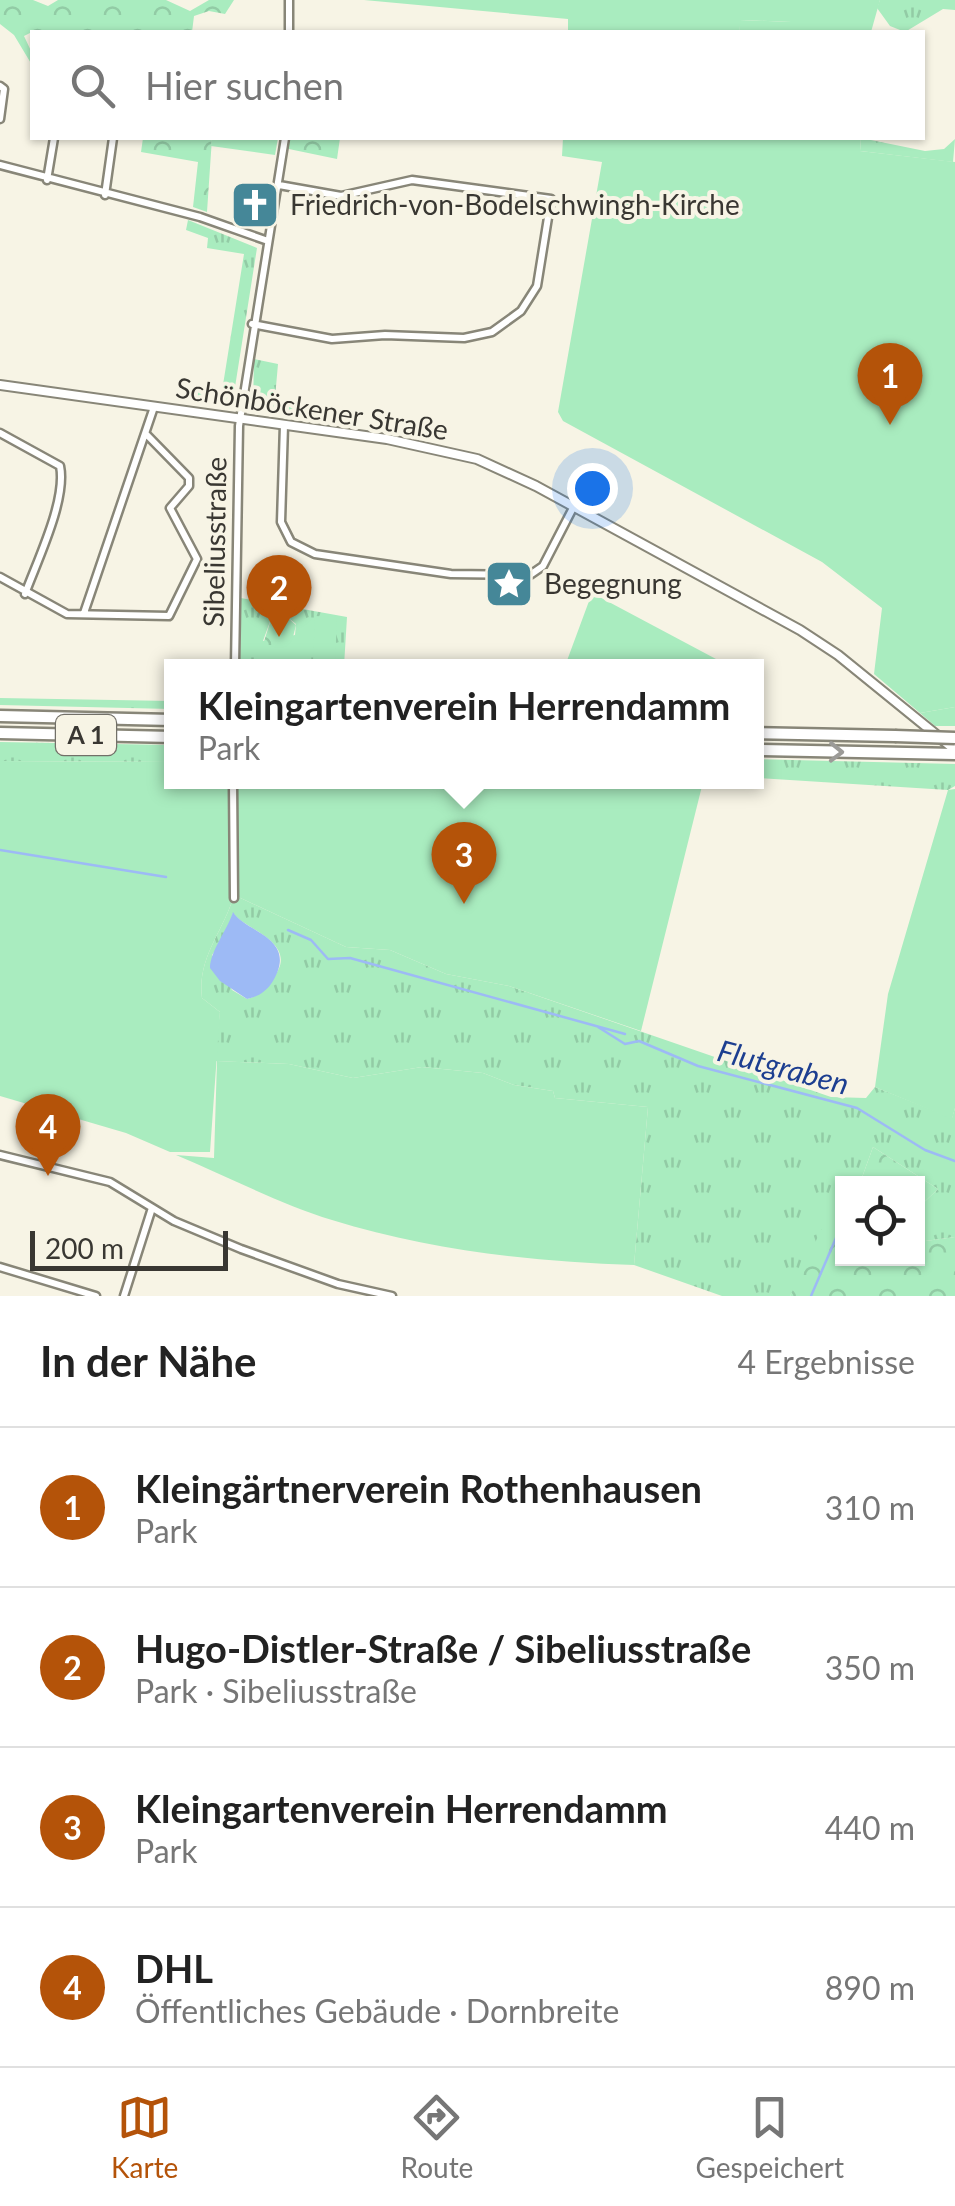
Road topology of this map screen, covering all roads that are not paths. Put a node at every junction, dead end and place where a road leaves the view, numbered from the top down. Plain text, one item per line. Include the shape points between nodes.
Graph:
1 (289, 0) edge
2 (289, 30) edge
3 (0, 86) edge
4 (0, 119) edge
5 (54, 140) edge
6 (114, 140) edge
7 (285, 140) edge
8 (0, 165) edge
9 (47, 180) junction
10 (279, 185) junction
11 (104, 195) junction
12 (268, 241) junction
13 (252, 324) junction
14 (0, 385) edge
15 (154, 407) junction
16 (241, 418) junction
17 (284, 425) junction
18 (0, 433) edge
19 (146, 434) junction
20 (574, 506) junction
21 (0, 577) edge
22 (25, 594) junction
23 (84, 613) junction
24 (236, 659) edge
25 (0, 716) edge
26 (164, 720) edge
27 (0, 732) edge
28 (764, 733) edge
29 (164, 736) edge
30 (955, 738) edge
31 (764, 750) edge
32 (955, 752) edge
33 (233, 789) edge
34 (234, 898) dead end
35 (0, 1155) edge
36 (152, 1208) junction
37 (0, 1267) edge
38 (96, 1296) edge
39 (124, 1296) edge
40 (392, 1296) edge

1 - 2 street
3 - 4 street
5 - 9 street
6 - 11 street
7 - 10 street, Sibeliusstraße
8 - 9 street
9 - 11 street
10 - 12 street, Sibeliusstraße
10 - 13 street via 342,196 412,180 551,199 537,286 521,311 492,332 464,338 332,338
11 - 12 street
12 - 13 street, Sibeliusstraße
13 - 16 street, Sibeliusstraße
14 - 15 main road, Schönböckener Straße
15 - 16 main road, Schönböckener Straße
15 - 19 street
16 - 17 main road, Schönböckener Straße
16 - 24 street, Sibeliusstraße
17 - 20 main road, Schönböckener Straße via 474,458
17 - 20 street via 281,522 291,542 314,554 424,570 530,575 543,566
18 - 22 street via 60,466 62,474
19 - 23 street
19 - 23 street via 189,478 170,508 196,558 169,616
20 - 32 main road, Schönböckener Straße via 800,630
21 - 22 street
22 - 23 street via 67,614
25 - 26 highway, A 1
27 - 29 highway, A 1
28 - 30 highway, bridge
31 -> 32 highway
33 - 34 street
35 - 36 street via 110,1182
36 - 39 street
36 - 40 street via 306,1274
37 - 38 street

